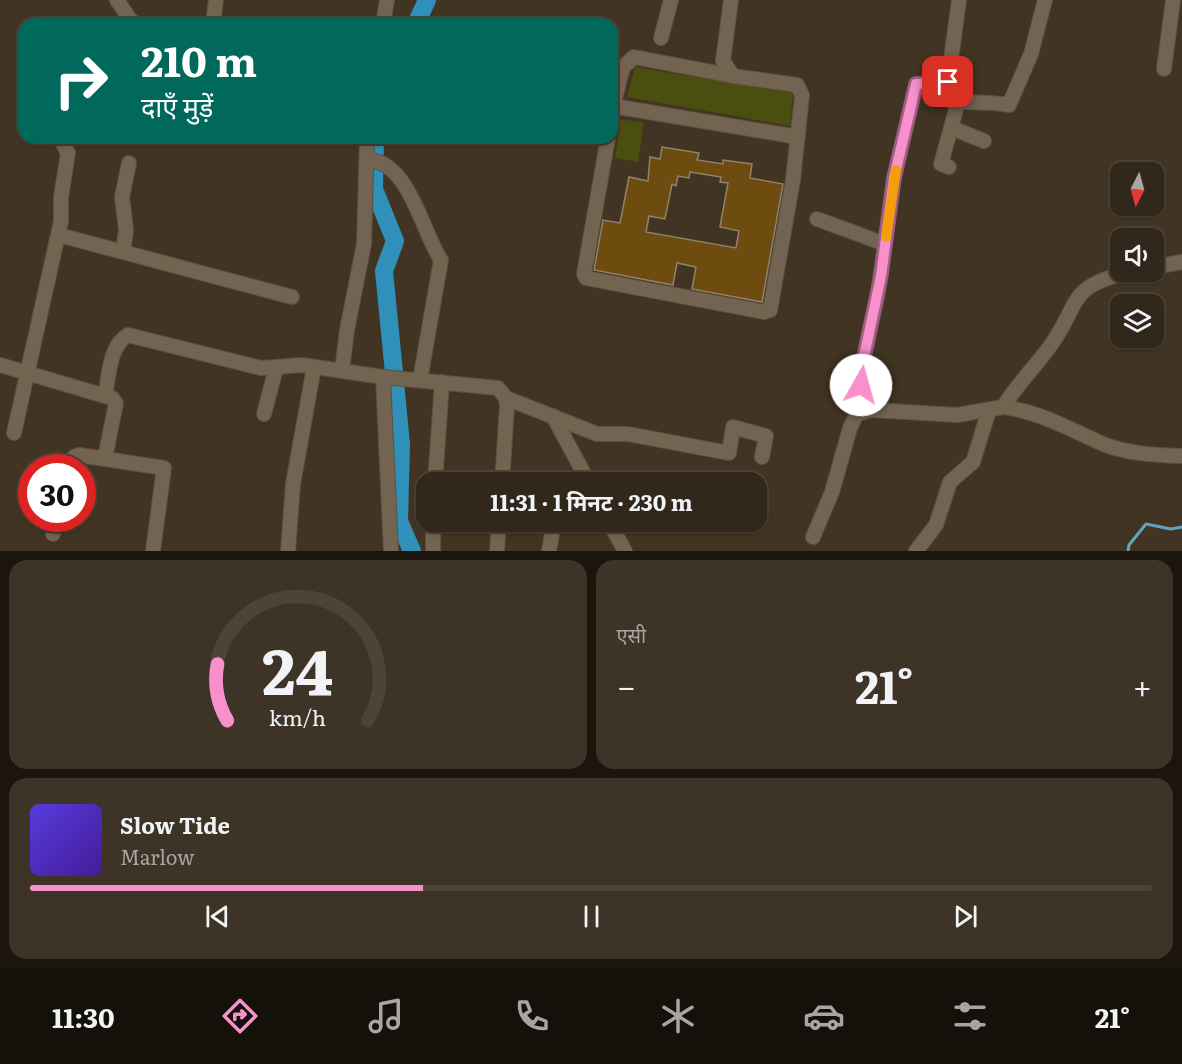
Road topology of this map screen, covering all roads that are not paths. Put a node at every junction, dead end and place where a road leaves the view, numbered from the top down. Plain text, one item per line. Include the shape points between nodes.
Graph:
1 (117, 0) edge
2 (216, 0) edge
3 (387, 0) edge
4 (671, 0) edge
5 (731, 0) edge
6 (959, 0) edge
7 (1045, 0) edge
8 (1173, 0) edge
9 (129, 18) edge
10 (214, 18) edge
11 (384, 18) edge
12 (661, 38) dead end
13 (723, 61) junction
14 (1164, 69) dead end
15 (708, 71) junction
16 (733, 76) junction
17 (948, 82) junction
18 (618, 88) edge
19 (958, 102) junction
20 (618, 111) edge
21 (952, 128) junction
22 (798, 137) junction
23 (984, 141) dead end
24 (63, 144) edge
25 (369, 144) edge
26 (607, 144) edge
27 (373, 161) junction
28 (129, 163) dead end
29 (949, 166) dead end
30 (817, 219) dead end
31 (59, 235) junction
32 (885, 244) junction
33 (123, 252) junction
34 (1182, 262) edge
35 (1164, 265) edge
36 (1110, 276) edge
37 (292, 297) dead end
38 (0, 365) edge
39 (314, 367) junction
40 (276, 368) junction
41 (342, 371) junction
42 (27, 373) junction
43 (385, 377) junction
44 (420, 380) junction
45 (441, 382) junction
46 (105, 396) junction
47 (506, 398) junction
48 (996, 408) junction
49 (861, 411) junction
50 (264, 414) dead end
51 (553, 416) junction
52 (14, 433) dead end
53 (1182, 456) edge
54 (96, 457) edge
55 (105, 458) junction
56 (762, 458) dead end
57 (436, 472) edge
58 (503, 472) edge
59 (583, 472) edge
60 (433, 532) edge
61 (498, 532) edge
62 (552, 532) edge
63 (615, 532) edge
64 (813, 537) dead end
65 (153, 551) edge
66 (288, 551) edge
67 (391, 551) edge
68 (433, 551) edge
69 (497, 551) edge
70 (549, 551) edge
71 (625, 551) edge
72 (916, 551) edge

1 - 9 street
2 - 10 street
3 - 11 street
4 - 12 street
5 - 13 street
6 - 17 street
7 - 19 street via 1031,54 1009,105 988,100
8 - 14 street
13 - 15 street
13 - 16 street
15 - 16 street
15 - 18 street via 634,57 623,67
16 - 22 street via 797,85 803,101
17 - 19 street via 948,100
17 - 32 street via 916,84 894,178
19 - 21 street
20 - 22 street
21 - 23 street
21 - 29 street via 941,164
22 - 26 street via 777,273 767,312 586,278
24 - 31 street via 68,153 60,197
25 - 27 street
27 - 41 street via 364,244
27 - 44 street via 387,165 399,180 422,217 441,260
28 - 33 street via 122,197 126,230
30 - 32 street
31 - 33 street
31 - 42 street
32 - 49 street via 865,352
33 - 37 street
34 - 35 street
36 - 48 street via 1082,292 1049,348
38 - 42 street
39 - 40 street via 295,364
39 - 41 street
39 - 66 street via 293,484
40 - 46 street via 250,366 128,335 114,353
40 - 50 street
41 - 43 street
42 - 46 street
42 - 52 street
43 - 44 street
43 - 67 street
44 - 45 street
45 - 47 street via 498,388
45 - 57 street
46 - 55 street via 116,403
47 - 51 street
47 - 58 street
48 - 49 street via 947,416
48 - 53 street via 1033,412 1126,451
48 - 72 street via 973,462 950,482 936,525
49 - 64 street via 853,419 832,492
51 - 56 street via 597,434 628,434 729,453 733,427 766,436
51 - 59 street
54 - 55 street
55 - 65 street via 164,468
60 - 68 street
61 - 69 street
62 - 70 street
63 - 71 street

